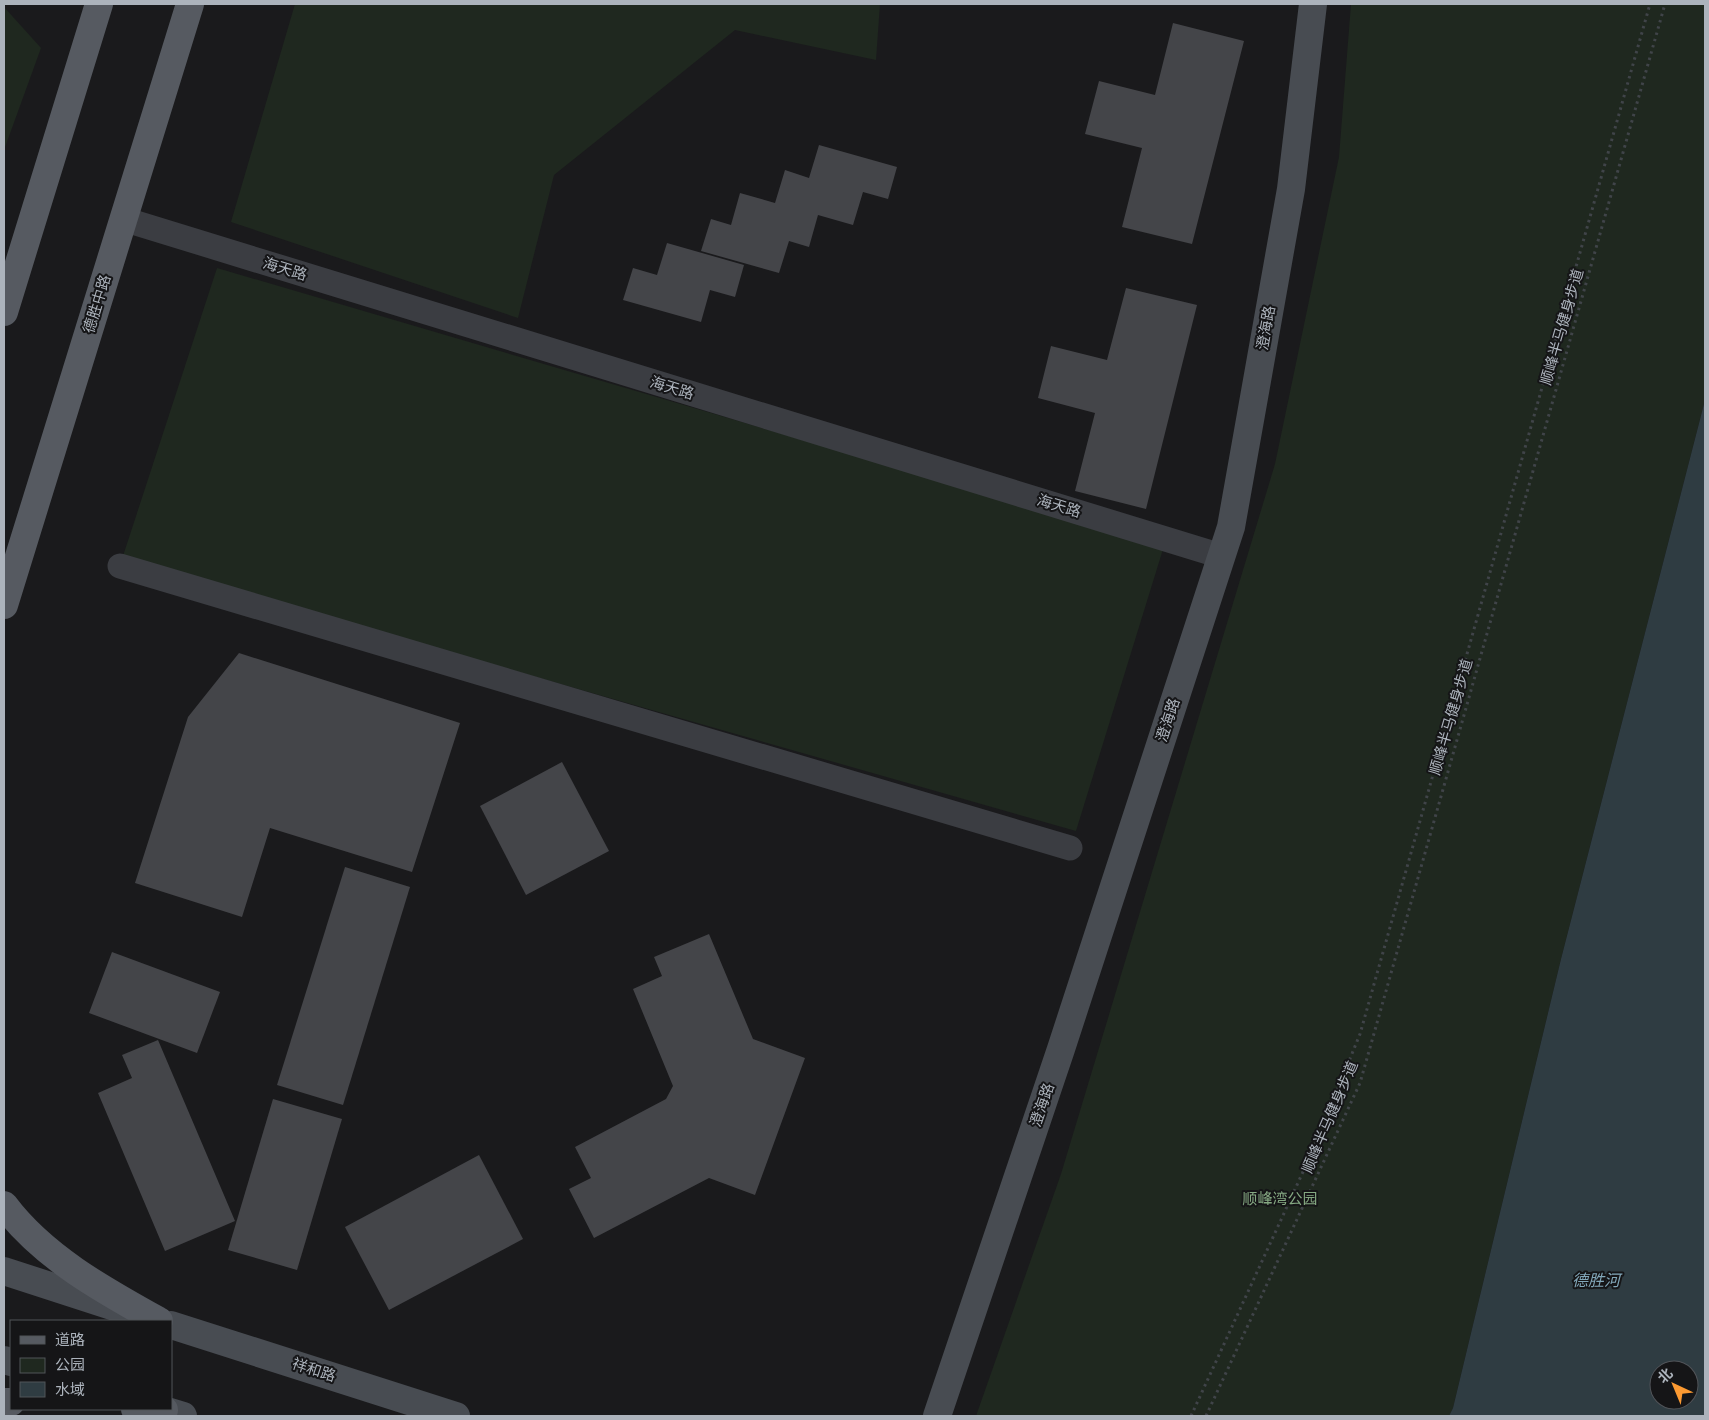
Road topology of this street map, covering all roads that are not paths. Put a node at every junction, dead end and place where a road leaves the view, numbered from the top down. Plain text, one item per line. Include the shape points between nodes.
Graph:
1 (99, 4) edge
2 (190, 4) edge
3 (1313, 4) edge
4 (123, 219) junction
5 (4, 312) edge
6 (1221, 556) junction
7 (120, 566) dead end
8 (4, 605) edge
9 (1070, 848) dead end
10 (4, 1205) edge
11 (4, 1271) edge
12 (157, 1320) edge
13 (158, 1320) edge
14 (172, 1325) edge
15 (146, 1410) edge
16 (169, 1412) edge
17 (456, 1416) edge
18 (936, 1416) edge

1 - 5 main road
2 - 4 main road, 德胜中路
3 - 6 street, 澄海路 via 1291,189 1231,527
4 - 6 street, 海天路
4 - 8 main road, 德胜中路
6 - 18 street, 澄海路 via 1061,1050
7 - 9 street
10 - 13 main road via 21,1228 94,1285
11 - 12 street
14 - 17 street, 祥和路
15 - 16 main road

